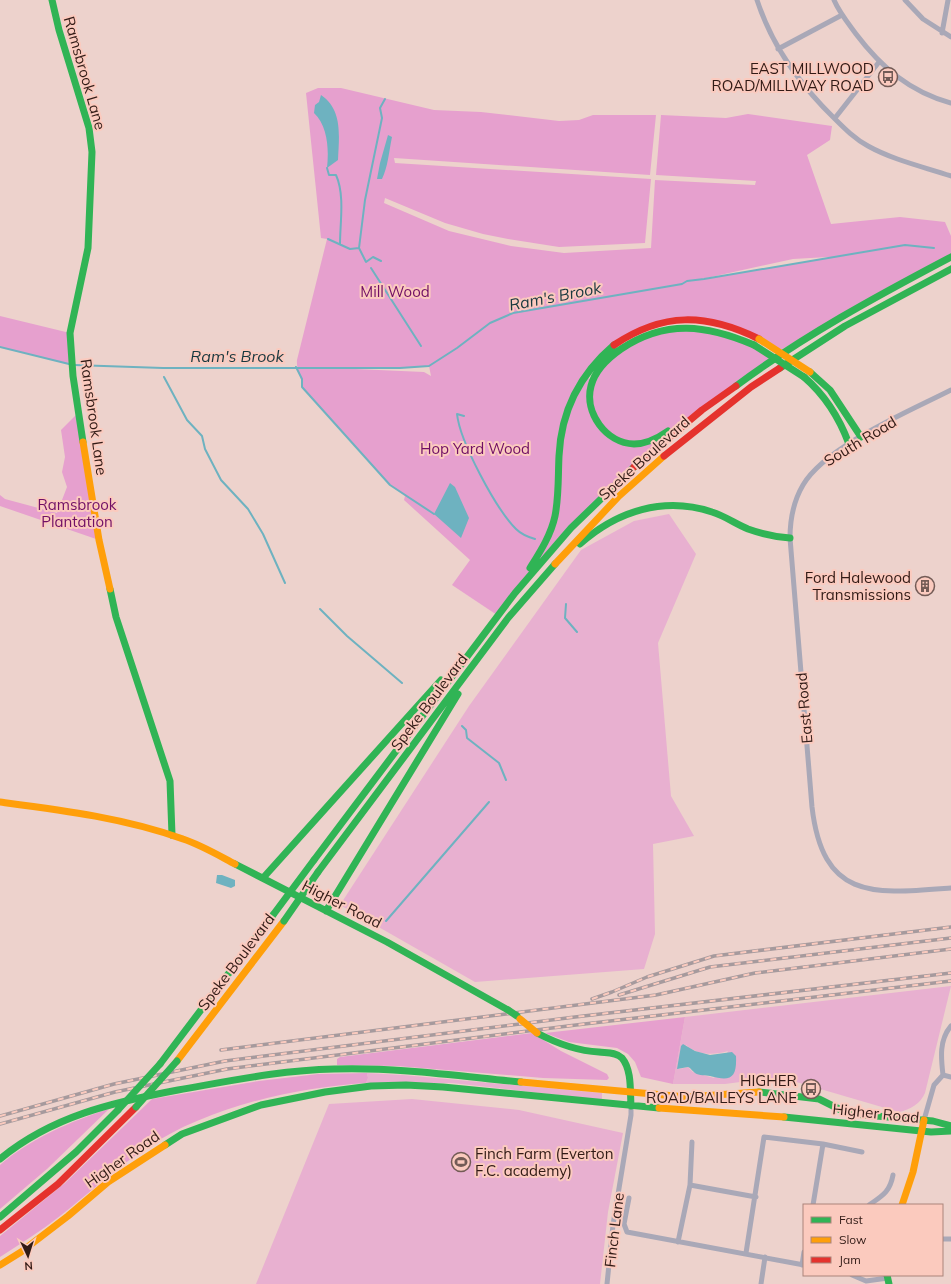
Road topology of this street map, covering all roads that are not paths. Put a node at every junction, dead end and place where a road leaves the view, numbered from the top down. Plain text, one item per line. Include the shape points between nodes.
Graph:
1 (52, 0) edge
2 (757, 0) edge
3 (834, 0) edge
4 (905, 0) edge
5 (948, 0) edge
6 (842, 15) junction
7 (942, 33) junction
8 (951, 37) edge
9 (778, 49) junction
10 (879, 62) junction
11 (951, 103) edge
12 (834, 118) junction
13 (951, 176) edge
14 (951, 257) edge
15 (951, 269) edge
16 (756, 342) junction
17 (770, 360) junction
18 (951, 390) edge
19 (861, 437) junction
20 (849, 444) junction
21 (790, 538) junction
22 (517, 589) junction
23 (508, 618) junction
24 (478, 639) junction
25 (480, 654) junction
26 (0, 802) edge
27 (172, 835) junction
28 (263, 878) junction
29 (951, 888) edge
30 (326, 911) junction
31 (951, 1026) edge
32 (943, 1075) junction
33 (951, 1076) edge
34 (630, 1092) junction
35 (631, 1106) junction
36 (924, 1120) junction
37 (951, 1126) edge
38 (922, 1131) junction
39 (951, 1131) edge
40 (692, 1142) dead end
41 (823, 1144) junction
42 (862, 1152) dead end
43 (0, 1159) edge
44 (893, 1175) dead end
45 (690, 1185) junction
46 (756, 1197) junction
47 (629, 1198) dead end
48 (813, 1204) edge
49 (870, 1204) edge
50 (902, 1204) edge
51 (0, 1216) edge
52 (0, 1230) edge
53 (678, 1242) junction
54 (746, 1253) junction
55 (765, 1257) junction
56 (0, 1265) edge
57 (803, 1265) edge
58 (854, 1276) edge
59 (888, 1279) edge
60 (607, 1284) edge
61 (760, 1284) edge

1 - 27 main road, Ramsbrook Lane via 89,128 92,152 88,248 70,333 74,376 99,540 116,617 170,781
2 - 9 street
3 - 6 street
4 - 7 street via 923,19
5 - 7 street
6 - 9 street
6 - 10 street
7 - 8 street
9 - 12 street via 788,65
10 - 11 street via 896,78 912,88
10 - 12 street
12 - 13 street via 850,134 868,146
14 - 17 main road, Speke Boulevard via 856,307
15 - 23 main road, Speke Boulevard via 818,342 702,424 656,462 576,538
16 - 17 main road via 698,327 668,328 639,338 620,349 600,367 592,380 590,391 593,414 606,433 616,440 634,444 649,441
16 - 19 main road, bridge via 810,372 830,390
16 - 20 main road, bridge via 816,386 831,404 843,425
16 - 22 main road via 743,331 717,322 677,320 637,330 602,354 584,376 569,405 561,435 552,525 544,546
17 - 22 main road, Speke Boulevard via 706,406 651,452 571,528
18 - 19 street, South Road
19 - 20 street, South Road
20 - 21 street, South Road via 818,466 803,484 793,507
21 - 23 main road via 754,531 728,518 695,507 677,504 643,509 614,520 587,537
21 - 29 street, East Road via 814,822 824,854 836,872 858,886 881,891
22 - 24 main road, Speke Boulevard
23 - 25 main road, Speke Boulevard
24 - 28 main road
24 - 51 main road, Speke Boulevard, bridge via 214,996 160,1064 96,1133
25 - 30 main road
25 - 52 main road, Speke Boulevard, bridge via 284,921 177,1061 136,1107 58,1184
26 - 27 main road, Higher Road via 48,808
27 - 28 main road, Higher Road via 192,842
28 - 30 main road, Higher Road
30 - 34 main road, Higher Road, bridge via 508,1010 537,1032 570,1048 619,1055 624,1062
31 - 32 street via 941,1053
32 - 33 street
32 - 36 street via 934,1086
34 - 35 main road, Higher Road
34 - 36 main road, Higher Road via 686,1097 763,1092 819,1099 854,1114
34 - 43 main road, Higher Road via 393,1070 334,1069 266,1074 182,1088 102,1106 48,1128
35 - 38 main road, Higher Road via 814,1119
35 - 56 main road, Higher Road via 406,1085 371,1086 295,1096 261,1105 182,1134 108,1182 68,1216
35 - 60 street, Finch Lane
36 - 37 main road, Higher Road
36 - 38 main road
38 - 39 main road, Higher Road
38 - 50 main road
40 - 45 street
41 - 42 street
41 - 46 street via 764,1137
41 - 48 street
44 - 49 street via 889,1190
45 - 46 street
45 - 53 street
46 - 54 street
47 - 53 street via 624,1224 627,1232
53 - 54 street
54 - 55 street
55 - 57 street
55 - 61 street
58 - 59 street via 866,1281

